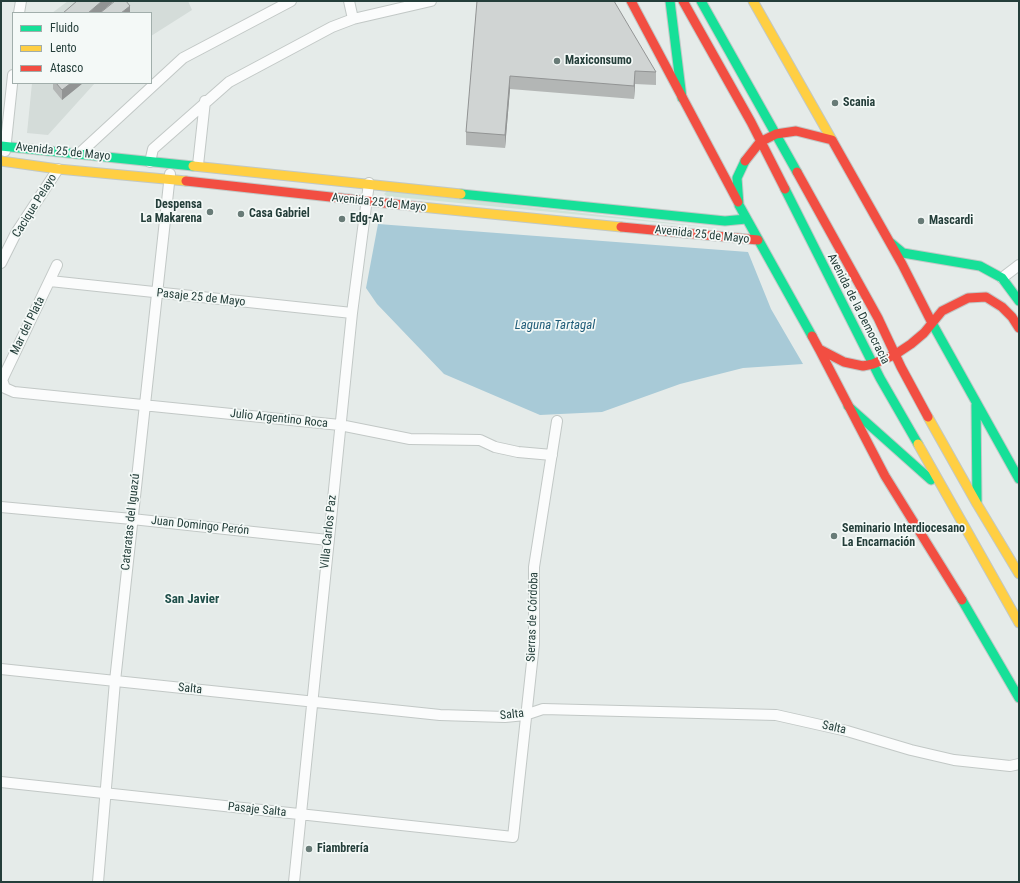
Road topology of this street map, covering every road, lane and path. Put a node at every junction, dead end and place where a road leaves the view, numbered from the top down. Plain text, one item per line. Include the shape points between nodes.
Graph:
1 (21, 1) edge
2 (291, 1) edge
3 (349, 1) edge
4 (431, 1) edge
5 (631, 1) edge
6 (670, 1) edge
7 (683, 1) edge
8 (701, 1) edge
9 (753, 1) edge
10 (20, 12) edge
11 (353, 19) junction
12 (12, 82) edge
13 (682, 98) junction
14 (205, 101) junction
15 (776, 134) junction
16 (832, 140) junction
17 (760, 142) junction
18 (3, 146) edge
19 (80, 154) junction
20 (2, 161) edge
21 (150, 162) junction
22 (171, 164) junction
23 (198, 165) junction
24 (58, 169) junction
25 (169, 180) junction
26 (369, 183) junction
27 (367, 202) junction
28 (739, 205) junction
29 (746, 219) junction
30 (758, 240) junction
31 (890, 242) junction
32 (1, 264) edge
33 (57, 265) dead end
34 (1019, 265) edge
35 (1002, 278) junction
36 (50, 281) junction
37 (156, 293) junction
38 (1018, 299) edge
39 (352, 313) junction
40 (932, 323) junction
41 (1019, 328) edge
42 (819, 349) junction
43 (896, 354) junction
44 (873, 364) junction
45 (5, 388) joint
46 (976, 405) junction
47 (143, 406) junction
48 (848, 406) junction
49 (556, 421) dead end
50 (340, 425) junction
51 (552, 456) junction
52 (1019, 479) edge
53 (946, 494) junction
54 (977, 504) junction
55 (1, 507) edge
56 (132, 519) junction
57 (328, 540) junction
58 (1019, 574) edge
59 (1019, 623) edge
60 (1, 669) edge
61 (115, 681) junction
62 (1019, 698) edge
63 (312, 701) junction
64 (525, 715) junction
65 (1019, 764) edge
66 (1, 782) edge
67 (105, 793) junction
68 (300, 814) junction
69 (513, 837) joint
70 (98, 882) edge
71 (294, 882) edge

1 - 10 street
2 - 19 street via 183,58
3 - 11 street
4 - 11 street
5 - 13 main road
6 - 13 main road
7 - 17 main road, Avenida de la Democracia
8 - 15 main road, Avenida de la Democracia
9 - 16 main road
11 - 14 street via 332,27 229,82
12 - 18 street
13 - 28 main road
14 - 21 street via 153,149
14 - 23 street
15 - 16 main road via 796,131
15 - 17 main road
15 - 43 main road, Avenida de la Democracia
16 - 31 main road
17 - 28 main road via 743,164 737,178
17 - 44 main road, Avenida de la Democracia
18 - 19 main road, Avenida 25 de Mayo
18 - 20 street
19 - 21 main road, Avenida 25 de Mayo
20 - 24 main road, Avenida 25 de Mayo
21 - 22 main road, Avenida 25 de Mayo
22 - 23 main road, Avenida 25 de Mayo
22 - 25 street, Cataratas del Iguazú
23 - 26 main road, Avenida 25 de Mayo
24 - 25 main road, Avenida 25 de Mayo
24 - 32 street, Cacique Pelayo via 16,233
25 - 27 main road, Avenida 25 de Mayo
25 - 37 street, Cataratas del Iguazú
26 - 27 street, Villa Carlos Paz
26 - 29 main road, Avenida 25 de Mayo via 725,221
27 - 30 main road, Avenida 25 de Mayo
27 - 39 street, Villa Carlos Paz
28 - 29 main road
29 - 30 main road
30 - 42 main road
31 - 35 main road via 903,253 980,266
31 - 40 main road
33 - 36 street, Mar del Plata
34 - 35 street
35 - 38 main road
36 - 37 street, Pasaje 25 de Mayo
36 - 45 street, Mar del Plata via 2,380
37 - 39 street, Pasaje 25 de Mayo
37 - 47 street, Cataratas del Iguazú
39 - 50 street, Villa Carlos Paz
40 - 41 main road via 942,311 953,304 968,298 986,297 1012,316
40 - 43 main road via 924,333
40 - 46 main road
42 - 44 main road via 844,362 863,366
42 - 48 main road
43 - 44 main road
43 - 54 main road, Avenida de la Democracia
44 - 53 main road, Avenida de la Democracia
45 - 47 street, Julio Argentino Roca via 14,392
46 - 52 main road
46 - 54 main road
47 - 50 street, Julio Argentino Roca
47 - 56 street, Cataratas del Iguazú
48 - 53 main road
48 - 62 main road via 885,476
49 - 51 street, Sierras de Córdoba
50 - 51 street, Julio Argentino Roca via 410,439 480,440 510,451
50 - 57 street, Villa Carlos Paz
51 - 64 street, Sierras de Córdoba via 534,567 534,644
53 - 59 main road, Avenida de la Democracia
54 - 58 main road, Avenida de la Democracia
55 - 56 street, Juan Domingo Perón
56 - 57 street, Juan Domingo Perón
56 - 61 street, Cataratas del Iguazú
57 - 63 street, Villa Carlos Paz
60 - 61 street, Salta
61 - 63 street, Salta
61 - 67 street, Cataratas del Iguazú
63 - 64 street, Salta via 440,715
63 - 68 street, Villa Carlos Paz
64 - 65 street, Salta via 543,709 776,715 954,760 1010,766
64 - 69 street, Sierras de Córdoba
66 - 67 street, Pasaje Salta
67 - 68 street, Pasaje Salta
67 - 70 street, Cataratas del Iguazú
68 - 69 street, Pasaje Salta
68 - 71 street, Villa Carlos Paz

